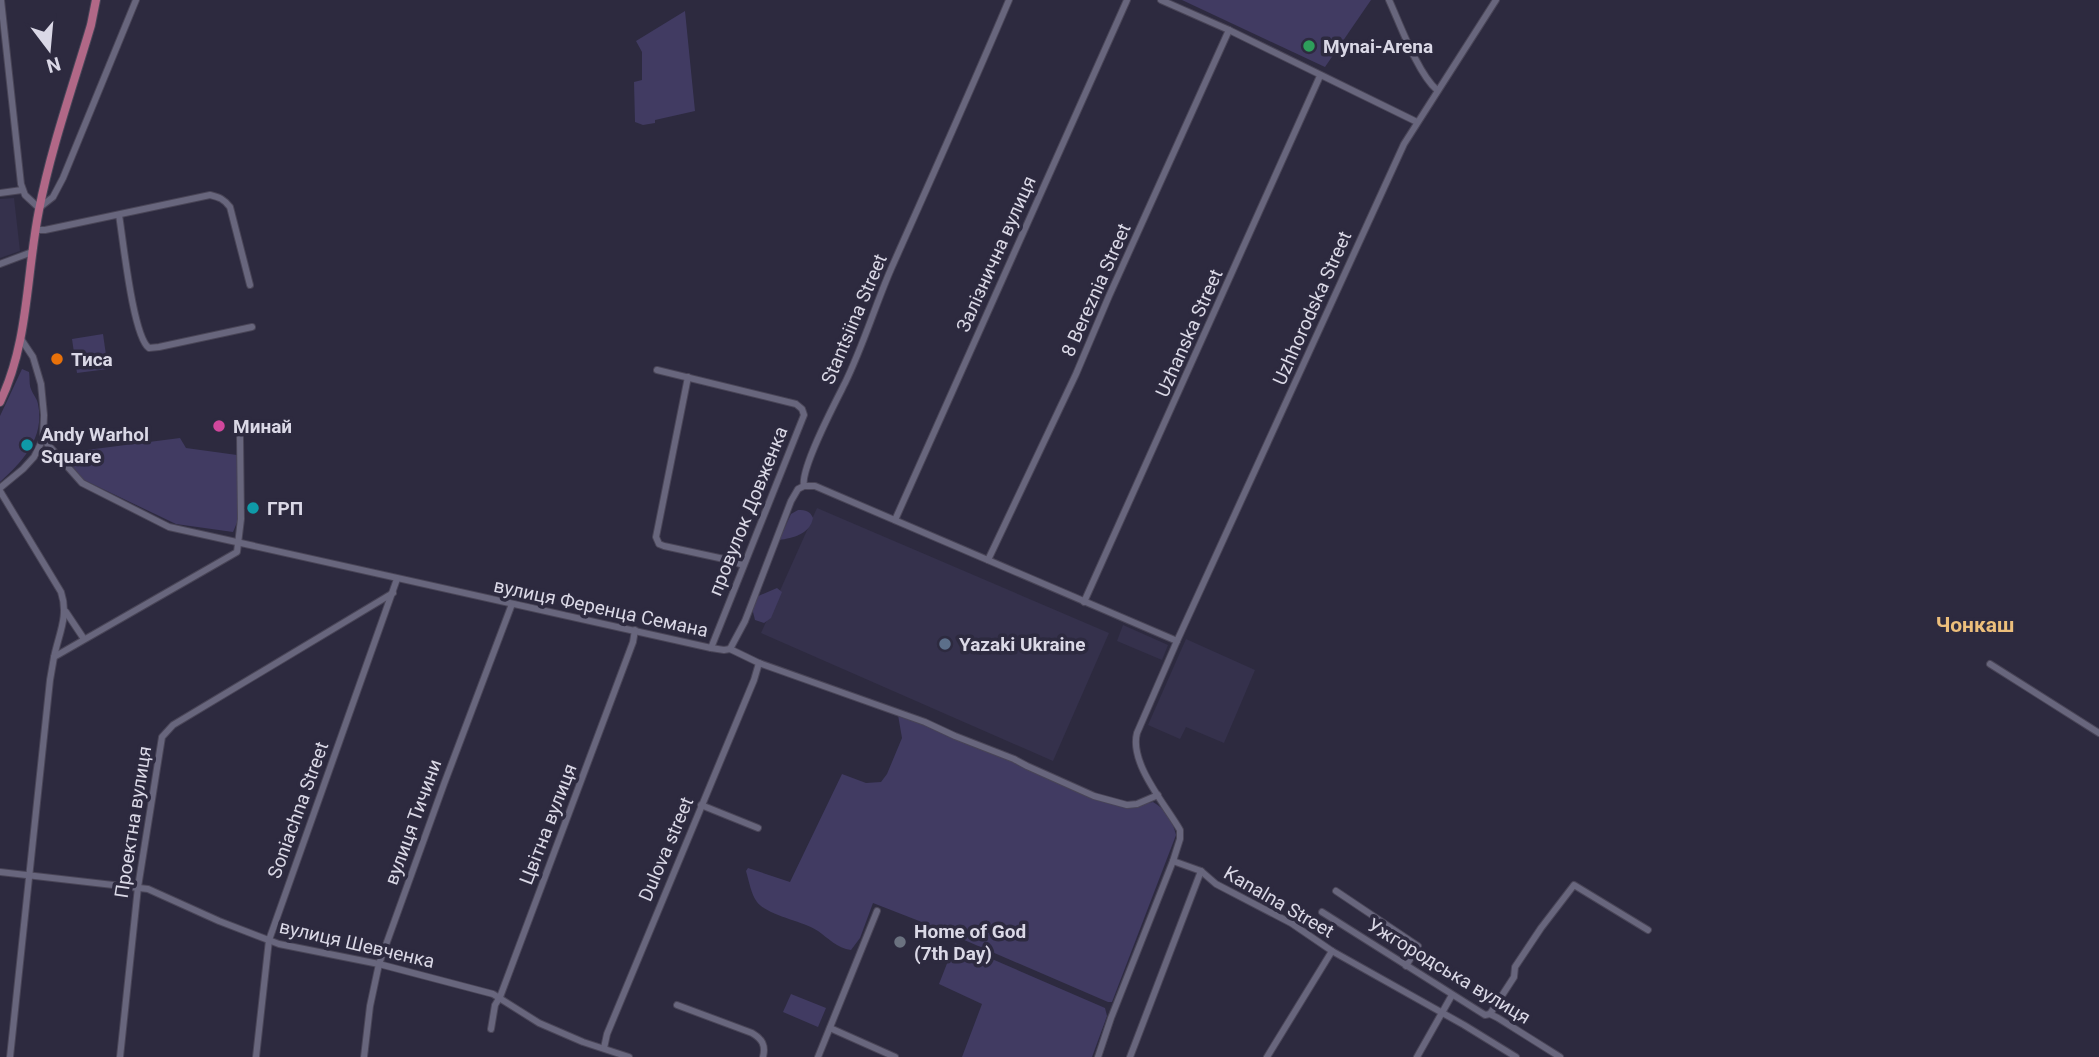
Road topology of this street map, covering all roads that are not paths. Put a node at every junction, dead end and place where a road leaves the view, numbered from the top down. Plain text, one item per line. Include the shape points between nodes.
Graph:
1 (1, 0) edge
2 (96, 0) edge
3 (135, 0) edge
4 (1009, 0) edge
5 (1127, 0) edge
6 (1161, 0) edge
7 (1389, 0) edge
8 (1496, 0) edge
9 (1228, 30) junction
10 (1320, 76) junction
11 (1437, 90) junction
12 (1417, 122) junction
13 (22, 190) junction
14 (0, 193) edge
15 (39, 208) junction
16 (120, 215) junction
17 (35, 230) junction
18 (32, 252) junction
19 (0, 264) edge
20 (250, 285) dead end
21 (252, 327) dead end
22 (21, 339) junction
23 (657, 370) dead end
24 (688, 377) junction
25 (0, 402) edge
26 (240, 437) dead end
27 (43, 439) junction
28 (804, 486) junction
29 (0, 490) edge
30 (895, 520) junction
31 (239, 544) junction
32 (988, 560) junction
33 (743, 565) junction
34 (397, 579) junction
35 (393, 593) junction
36 (1084, 602) junction
37 (512, 604) junction
38 (66, 612) junction
39 (635, 630) junction
40 (84, 639) junction
41 (1177, 641) junction
42 (711, 648) junction
43 (730, 649) junction
44 (54, 657) junction
45 (759, 663) junction
46 (1990, 664) dead end
47 (2099, 733) edge
48 (1158, 794) junction
49 (701, 805) junction
50 (758, 828) dead end
51 (1174, 861) junction
52 (1201, 871) junction
53 (0, 872) edge
54 (30, 876) junction
55 (138, 887) junction
56 (1336, 891) dead end
57 (877, 911) dead end
58 (1322, 912) dead end
59 (1648, 930) dead end
60 (269, 940) junction
61 (1332, 951) junction
62 (379, 964) junction
63 (1406, 966) junction
64 (1452, 995) junction
65 (500, 997) junction
66 (677, 1005) dead end
67 (1490, 1014) junction
68 (1443, 1015) junction
69 (491, 1028) dead end
70 (830, 1028) junction
71 (604, 1048) junction
72 (617, 1055) edge
73 (10, 1057) edge
74 (120, 1057) edge
75 (256, 1057) edge
76 (364, 1057) edge
77 (629, 1057) edge
78 (762, 1057) edge
79 (818, 1057) edge
80 (895, 1057) edge
81 (1098, 1057) edge
82 (1130, 1057) edge
83 (1267, 1057) edge
84 (1417, 1057) edge
85 (1516, 1057) edge
86 (1560, 1057) edge

1 - 13 street
2 - 15 main road
3 - 15 street via 63,178 53,197
4 - 28 street, Stantsiina Street via 802,478
5 - 30 street, Залізнична вулиця
6 - 9 street
7 - 11 street via 1420,66
8 - 11 street, Uzhhorodska Street
9 - 10 street
9 - 32 street, 8 Bereznia Street
10 - 12 street
10 - 36 street, Uzhanska Street
11 - 12 street, Uzhhorodska Street
12 - 41 street, Uzhhorodska Street
13 - 14 street
13 - 15 street
15 - 17 main road
16 - 17 street
16 - 20 street via 210,195 225,200
16 - 21 street via 144,345 159,347
17 - 18 main road
18 - 19 street
18 - 22 main road
22 - 25 main road
22 - 27 street via 41,384
23 - 24 street, провулок Довженка
24 - 33 street via 656,537 664,546
24 - 33 street, провулок Довженка via 796,404 804,415
26 - 31 street
27 - 29 street via 34,457
27 - 31 street, вулиця Ференца Семана via 89,488 161,524
28 - 30 street via 815,486
28 - 43 street, Stantsiina Street via 791,501
29 - 38 street via 61,592
30 - 32 street
31 - 34 street, вулиця Ференца Семана
31 - 40 street via 237,552
32 - 36 street
33 - 42 street, провулок Довженка
34 - 35 street, Soniachna Street
34 - 37 street, вулиця Ференца Семана
35 - 55 street, Проектна вулиця via 167,731 162,737
35 - 60 street, Soniachna Street
36 - 41 street
37 - 39 street, вулиця Ференца Семана
37 - 62 street, вулиця Тичини
38 - 40 street
38 - 44 street
39 - 42 street, вулиця Ференца Семана
39 - 65 street, Цвітна вулиця
40 - 44 street
41 - 48 street, Uzhhorodska Street via 1135,742
42 - 43 street, вулиця Ференца Семана
43 - 45 street, вулиця Ференца Семана
44 - 54 street
45 - 48 street, вулиця Ференца Семана via 926,722 1094,796 1127,805
45 - 49 street, Dulova street
46 - 47 street
48 - 51 street, Uzhhorodska Street via 1180,830
49 - 50 street
49 - 71 street, Dulova street
51 - 52 street
51 - 81 street, Uzhhorodska Street
52 - 61 street, Kanalna Street
52 - 82 street, Kanalna Street
53 - 54 street, вулиця Шевченка
54 - 55 street, вулиця Шевченка
54 - 73 street
55 - 60 street, вулиця Шевченка
55 - 74 street, Проектна вулиця
56 - 63 street via 1418,946
57 - 70 street
58 - 63 street, Ужгородська вулиця
59 - 67 street via 1574,886 1521,957
60 - 62 street, вулиця Шевченка
60 - 75 street, Soniachna Street
61 - 68 street, Kanalna Street
61 - 83 street
62 - 65 street, вулиця Шевченка
62 - 76 street, вулиця Тичини
63 - 64 street, Ужгородська вулиця
64 - 67 street, Ужгородська вулиця
64 - 68 street
65 - 69 street, Цвітна вулиця
65 - 71 street, вулиця Шевченка via 539,1023
66 - 78 street via 761,1038
67 - 86 street, Ужгородська вулиця
68 - 84 street
68 - 85 street, Kanalna Street
70 - 79 street
70 - 80 street
71 - 72 street, вулиця Шевченка
72 - 77 street, вулиця Шевченка

